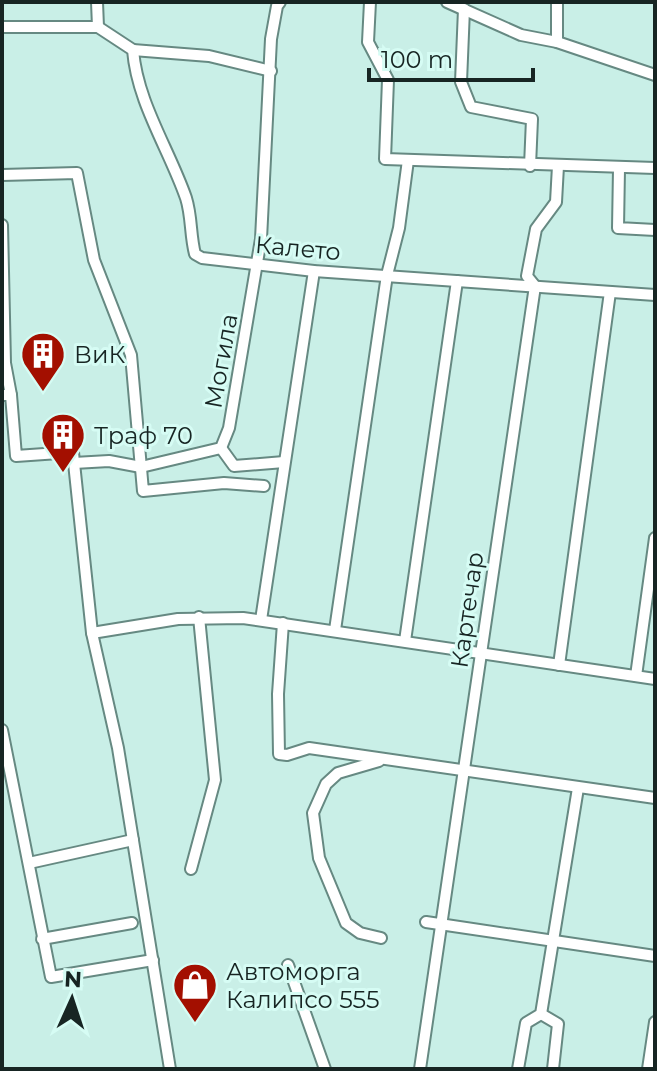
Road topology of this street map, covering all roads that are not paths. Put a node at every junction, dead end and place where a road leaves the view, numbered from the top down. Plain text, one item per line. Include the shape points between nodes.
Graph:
1 (97, 2) edge
2 (280, 2) edge
3 (370, 2) edge
4 (447, 2) edge
5 (557, 2) edge
6 (464, 9) junction
7 (2, 27) edge
8 (98, 27) junction
9 (557, 42) junction
10 (133, 50) junction
11 (271, 71) junction
12 (655, 75) edge
13 (408, 160) junction
14 (530, 166) junction
15 (558, 166) junction
16 (655, 168) edge
17 (619, 169) junction
18 (2, 175) edge
19 (2, 225) edge
20 (655, 230) edge
21 (258, 265) junction
22 (314, 271) junction
23 (387, 275) junction
24 (457, 281) junction
25 (535, 286) junction
26 (610, 292) junction
27 (655, 295) edge
28 (6, 395) edge
29 (221, 448) junction
30 (284, 462) junction
31 (74, 463) junction
32 (141, 467) junction
33 (264, 486) dead end
34 (655, 538) edge
35 (199, 617) junction
36 (261, 620) junction
37 (283, 623) junction
38 (335, 630) junction
39 (92, 633) junction
40 (405, 641) junction
41 (481, 653) junction
42 (559, 665) junction
43 (636, 676) junction
44 (655, 679) edge
45 (2, 730) edge
46 (386, 759) junction
47 (464, 770) junction
48 (578, 788) junction
49 (655, 798) edge
50 (133, 840) junction
51 (29, 863) junction
52 (191, 869) dead end
53 (426, 922) dead end
54 (132, 923) dead end
55 (442, 924) junction
56 (381, 938) dead end
57 (42, 939) junction
58 (554, 941) junction
59 (655, 956) edge
60 (153, 960) junction
61 (288, 965) dead end
62 (541, 1014) junction
63 (655, 1022) edge
64 (170, 1069) edge
65 (325, 1069) edge
66 (420, 1069) edge
67 (518, 1069) edge
68 (553, 1069) edge
69 (648, 1069) edge

1 - 8 street
2 - 11 street, Могила via 271,39
3 - 13 street via 368,42 388,80 385,159
4 - 6 street
5 - 9 street
6 - 9 street via 521,35
6 - 14 street via 461,82 471,107 532,119
7 - 8 street
8 - 10 street
9 - 12 street
10 - 11 street via 209,56
10 - 21 street, Калето via 134,73 192,219 195,254
11 - 21 street, Могила
13 - 14 street
13 - 23 street
14 - 15 street
15 - 17 street
15 - 25 street, Картечар via 556,202 536,229 527,276
16 - 17 street
17 - 20 street via 618,228
18 - 32 street via 77,173 94,260 131,355
19 - 28 street
21 - 22 street, Калето
21 - 29 street, Могила
22 - 23 street, Калето
22 - 30 street
23 - 24 street, Калето
23 - 38 street
24 - 25 street, Калето
24 - 40 street
25 - 26 street, Калето
25 - 41 street, Картечар
26 - 27 street, Калето
26 - 42 street
28 - 31 street via 16,456 73,452
29 - 30 street via 234,466
29 - 32 street
30 - 36 street
31 - 32 street via 109,461
31 - 39 street
32 - 33 street via 143,491 224,483
34 - 43 street
35 - 36 street
35 - 39 street
35 - 52 street via 215,780
36 - 37 street
37 - 38 street
37 - 46 street via 279,754 309,748
38 - 40 street
39 - 50 street
40 - 41 street
41 - 42 street
41 - 47 street, Картечар
42 - 43 street
43 - 44 street
45 - 51 street
46 - 47 street
46 - 56 street via 338,773 326,784 313,813 319,858 346,923
47 - 48 street
47 - 55 street, Картечар
48 - 49 street
48 - 58 street
50 - 51 street
50 - 60 street
51 - 57 street
53 - 55 street
54 - 57 street
55 - 58 street
55 - 66 street, Картечар
57 - 60 street via 51,977
58 - 59 street
58 - 62 street
60 - 64 street
61 - 65 street
62 - 67 street via 526,1023
62 - 68 street via 558,1024
63 - 69 street

